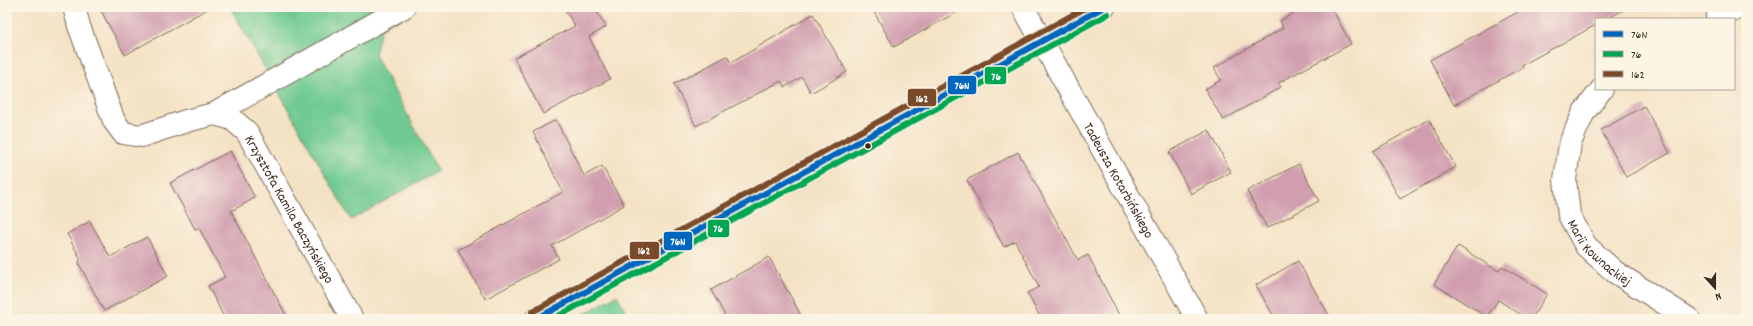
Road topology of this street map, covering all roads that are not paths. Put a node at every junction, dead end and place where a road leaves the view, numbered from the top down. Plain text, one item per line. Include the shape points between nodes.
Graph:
1 (74, 7) edge
2 (404, 7) edge
3 (1023, 7) edge
4 (1104, 7) edge
5 (1739, 7) edge
6 (1719, 18) edge
7 (1042, 41) junction
8 (1601, 90) edge
9 (214, 114) junction
10 (352, 319) edge
11 (536, 319) edge
12 (1197, 319) edge
13 (1689, 319) edge

1 - 9 street via 114,121 123,133 141,136
2 - 9 street
3 - 7 street, Tadeusza Kotarbińskiego
4 - 7 street
5 - 6 street
7 - 11 street
7 - 12 street, Tadeusza Kotarbińskiego
8 - 13 street, Marii Kownackiej via 1584,112 1570,143 1565,180 1569,215 1586,246 1615,272
9 - 10 street, Krzysztofa Kamila Baczyńskiego via 232,119 247,132

